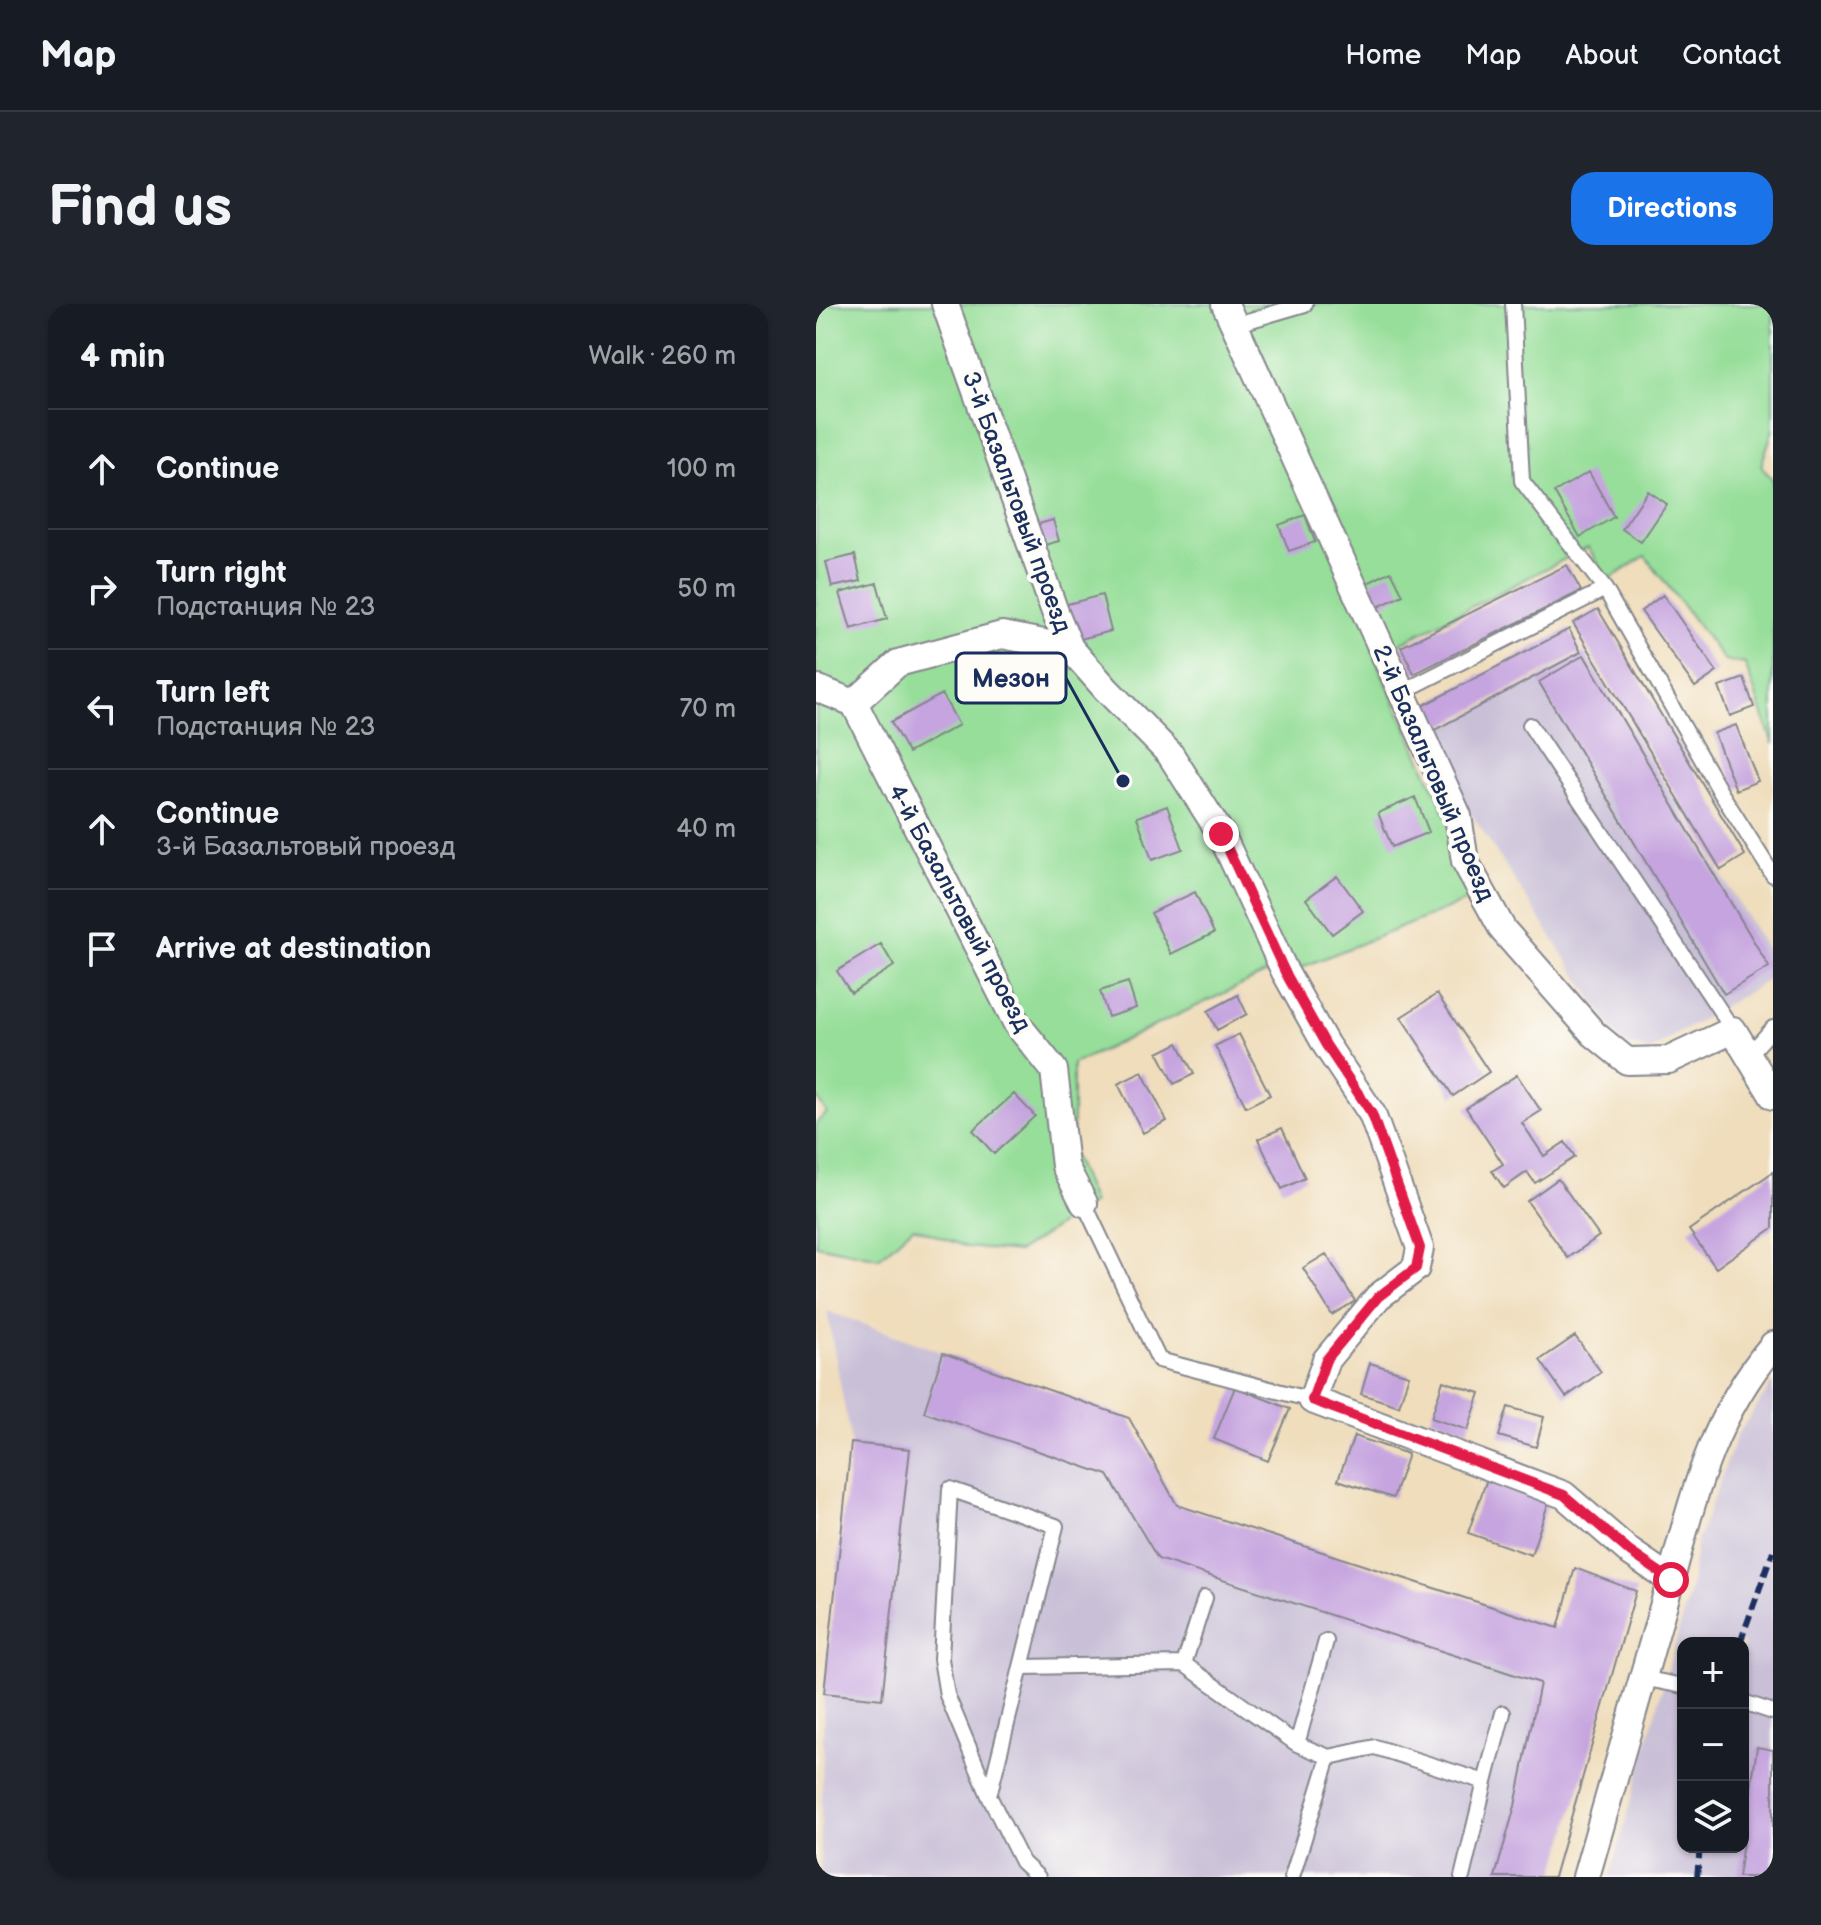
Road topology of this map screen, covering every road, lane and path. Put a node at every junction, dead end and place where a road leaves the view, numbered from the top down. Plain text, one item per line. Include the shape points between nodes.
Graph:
1 (945, 304) edge
2 (1305, 304) edge
3 (1513, 304) edge
4 (1230, 314) edge
5 (1605, 589) junction
6 (1070, 648) junction
7 (816, 688) edge
8 (1402, 692) junction
9 (854, 703) junction
10 (1530, 725) dead end
11 (1773, 875) edge
12 (1773, 1028) edge
13 (1733, 1030) junction
14 (1747, 1057) junction
15 (1773, 1096) edge
16 (1084, 1203) joint
17 (1773, 1345) edge
18 (1312, 1400) junction
19 (1671, 1580) junction
20 (1205, 1598) dead end
21 (1326, 1641) dead end
22 (1184, 1664) junction
23 (1023, 1667) junction
24 (1642, 1678) junction
25 (1677, 1685) edge
26 (1749, 1704) edge
27 (1773, 1712) edge
28 (1503, 1713) dead end
29 (1297, 1744) junction
30 (1329, 1757) junction
31 (1485, 1782) junction
32 (989, 1796) junction
33 (1038, 1877) edge
34 (1292, 1877) edge
35 (1462, 1877) edge
36 (1586, 1877) edge

1 - 6 street, 3-й Базальтовый проезд
2 - 4 lane
3 - 5 lane via 1522,481
4 - 8 street, 2-й Базальтовый проезд
5 - 8 lane
5 - 11 lane
6 - 9 street via 1002,635 898,663
6 - 18 street, 3-й Базальтовый проезд via 1170,754 1221,834 1285,972 1372,1114 1420,1248 1416,1268 1378,1297 1326,1360
7 - 9 street
8 - 13 street, 2-й Базальтовый проезд via 1458,816 1465,861 1503,930 1594,1034 1627,1061 1669,1060
9 - 16 street, 4-й Базальтовый проезд via 1017,1024 1054,1070 1065,1166
10 - 13 lane
12 - 14 lane
13 - 14 street
14 - 15 street
16 - 18 lane via 1159,1360
17 - 19 street via 1748,1374 1720,1423 1691,1502
18 - 19 street via 1564,1495
19 - 24 street
20 - 22 lane
21 - 29 lane
22 - 23 lane
22 - 29 lane
23 - 32 lane
23 - 32 lane via 1056,1526 950,1489 941,1659 947,1695
24 - 25 lane
24 - 36 street
26 - 27 lane
28 - 31 lane
29 - 30 lane
30 - 31 lane via 1375,1747
30 - 34 lane
31 - 35 lane
32 - 33 lane via 1022,1862

